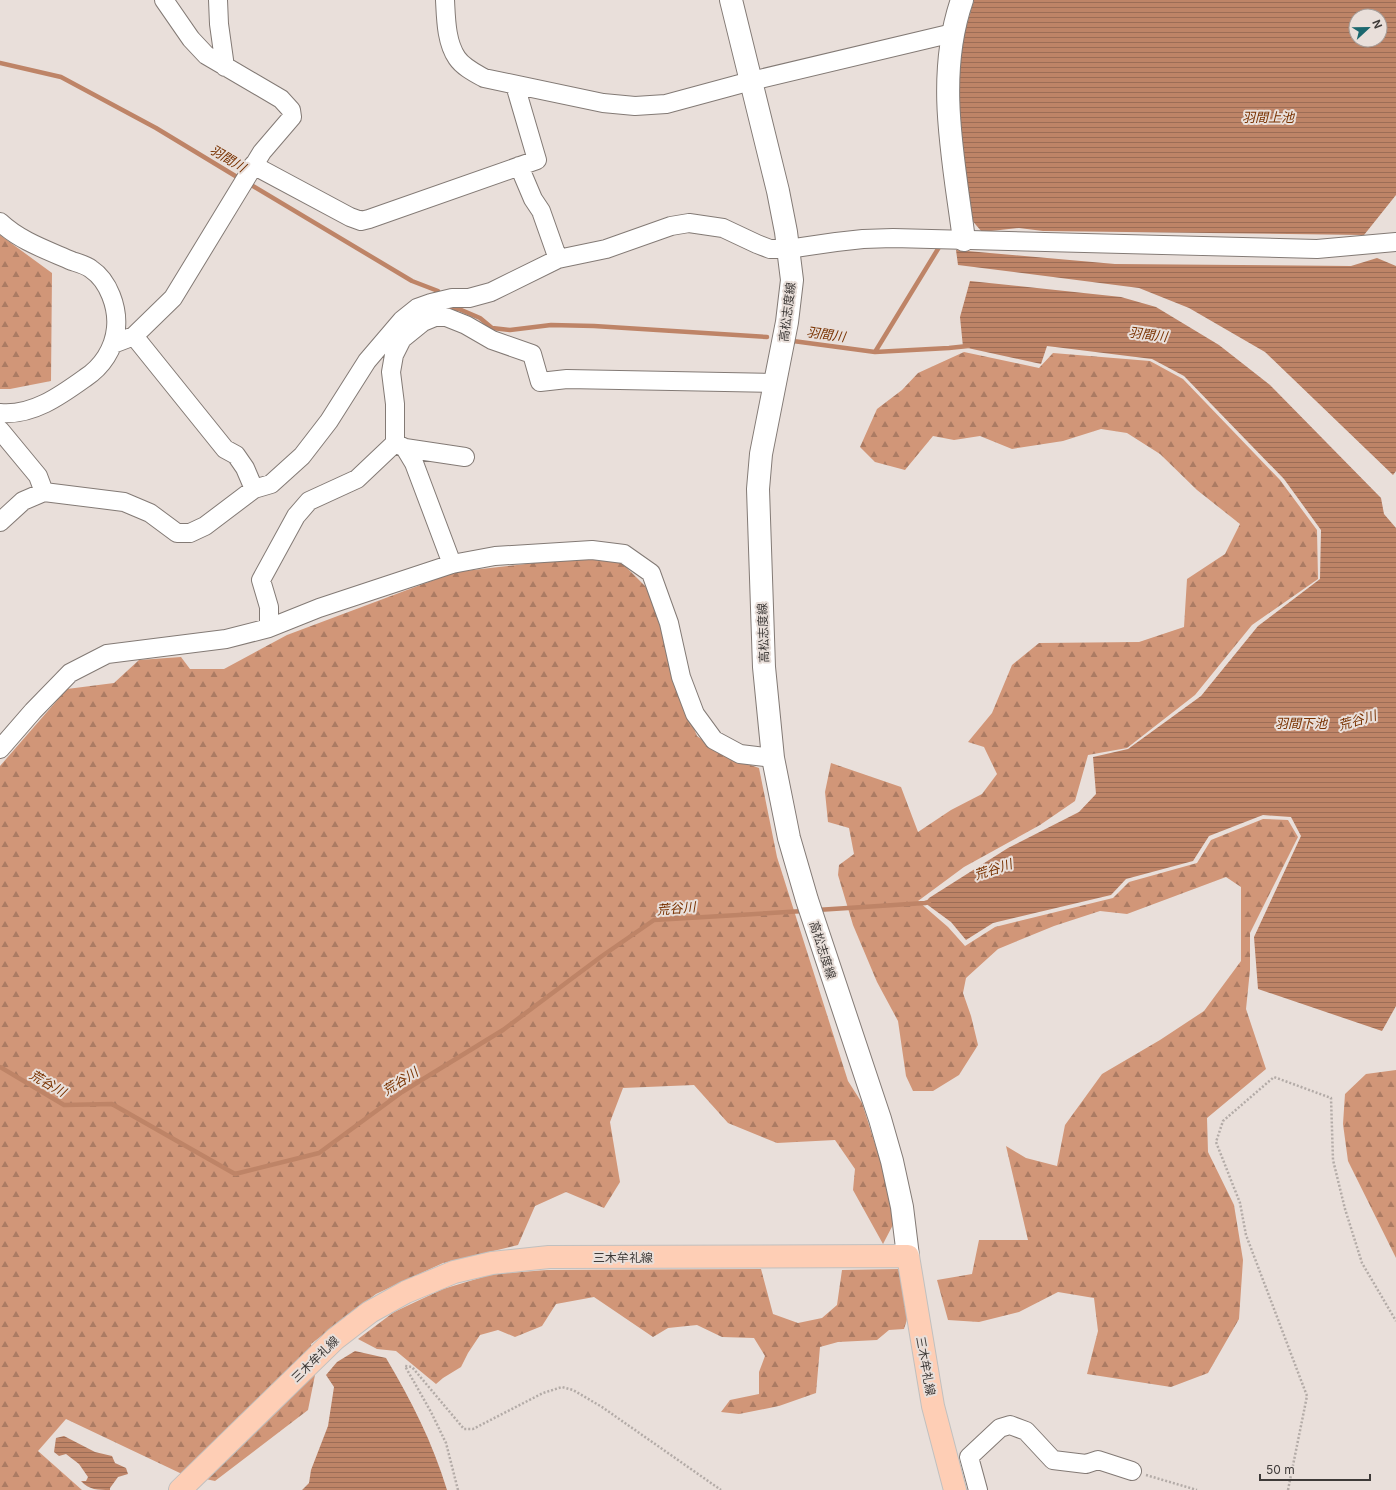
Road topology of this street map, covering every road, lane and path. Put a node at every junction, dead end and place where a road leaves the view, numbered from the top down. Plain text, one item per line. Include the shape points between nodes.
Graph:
1 (164, 0) edge
2 (218, 0) edge
3 (445, 0) edge
4 (731, 0) edge
5 (958, 3) edge
6 (953, 34) junction
7 (225, 67) junction
8 (751, 81) junction
9 (515, 84) junction
10 (519, 166) junction
11 (247, 176) junction
12 (0, 222) edge
13 (964, 240) junction
14 (1396, 242) edge
15 (788, 250) junction
16 (558, 259) junction
17 (433, 310) junction
18 (134, 336) junction
19 (113, 344) junction
20 (775, 383) junction
21 (0, 412) edge
22 (0, 430) edge
23 (400, 446) junction
24 (465, 457) dead end
25 (254, 489) junction
26 (44, 492) junction
27 (0, 522) edge
28 (452, 564) junction
29 (269, 628) junction
30 (0, 749) edge
31 (772, 758) junction
32 (908, 1256) junction
33 (1396, 1321) edge
34 (1132, 1471) joint
35 (180, 1490) edge
36 (458, 1490) edge
37 (721, 1490) edge
38 (955, 1490) edge
39 (978, 1490) edge
40 (1198, 1490) edge
41 (1288, 1490) edge

1 - 7 street via 190,39 206,55
2 - 7 street
3 - 9 street via 451,45 457,59 484,78
4 - 8 main road, 高松志度線
5 - 6 main road
6 - 8 street
6 - 13 main road via 948,75 948,105
7 - 11 street via 281,99 291,110 292,116 262,152
8 - 9 street via 666,104 635,106 603,103
8 - 15 main road, 高松志度線 via 778,191
9 - 10 street via 537,160
10 - 11 street via 361,221
10 - 16 street via 541,211
11 - 18 street via 173,298
12 - 19 street via 7,229 37,246 92,269 105,284 113,300 117,321
13 - 14 street via 1317,249
13 - 15 street via 862,239
15 - 16 street via 770,249 723,228 689,223 671,226 606,249
15 - 20 main road, 高松志度線 via 792,280
16 - 17 street via 491,292 469,298 452,298
17 - 20 street via 492,340 532,354 540,382 567,379
17 - 23 street via 402,340 394,355 391,372
17 - 25 street via 417,308 402,320 367,361 329,421 302,456 271,484
18 - 19 street
18 - 25 street via 225,450 236,455
19 - 21 street via 107,358 91,374 62,395 33,409 9,414
20 - 31 main road, 高松志度線 via 761,454 758,488 764,667
22 - 26 street via 38,476
23 - 24 street
23 - 28 street via 414,463
23 - 29 street via 357,479 309,501 296,516 261,580 269,607
25 - 26 street via 205,526 190,533 177,533 150,513 124,502
26 - 27 street via 23,501
28 - 29 street via 319,608
28 - 31 street via 495,556 592,550 624,554 651,573 669,623 681,677 695,714 714,740 740,754
29 - 30 street via 226,639 107,654 70,673
31 - 32 main road, 高松志度線 via 789,838 807,900 892,1161 902,1207
32 - 35 main road, 三木牟礼線 via 549,1257 492,1262 454,1272 406,1292 370,1312 335,1339
32 - 38 main road, 三木牟礼線 via 933,1406
33 - 41 path via 1362,1263 1345,1210 1333,1160 1331,1098 1274,1077 1222,1121 1216,1142 1240,1203 1246,1235 1307,1396
34 - 39 street via 1098,1460 1086,1464 1053,1460 1026,1431 1010,1425 1000,1428 969,1457
34 - 40 path
36 - 37 path via 446,1444 405,1366 412,1367 464,1429 473,1429 543,1393 562,1387 573,1390 602,1407

